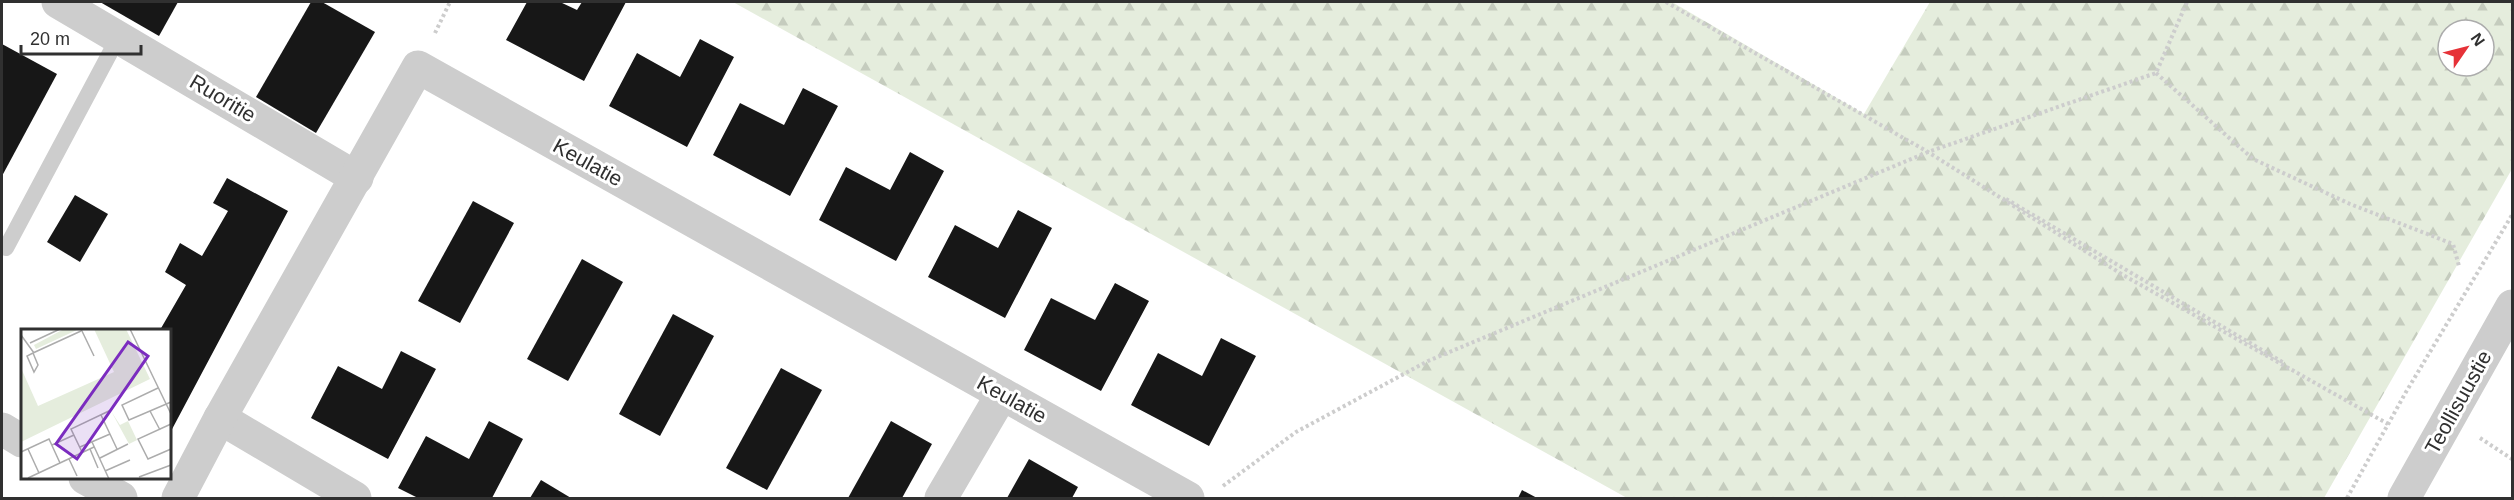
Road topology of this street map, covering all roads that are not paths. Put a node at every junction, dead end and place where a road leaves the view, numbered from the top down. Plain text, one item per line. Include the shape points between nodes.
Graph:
1 (58, 2) edge
2 (119, 36) junction
3 (357, 178) junction
4 (6, 248) dead end
5 (2512, 306) edge
6 (1002, 394) junction
7 (220, 418) junction
8 (2, 429) edge
9 (21, 440) edge
10 (88, 479) edge
11 (1201, 495) edge
12 (121, 498) edge
13 (178, 498) edge
14 (355, 498) edge
15 (941, 498) edge
16 (2404, 498) edge

1 - 2 street, Ruoritie
2 - 3 street, Ruoritie
2 - 4 lane
3 - 6 street, Keulatie via 418,67
3 - 7 street, Keulatie
5 - 16 street, Teollisuustie
6 - 11 street, Keulatie
6 - 15 street
7 - 13 street, Keulatie
7 - 14 street
8 - 9 street
10 - 12 street

